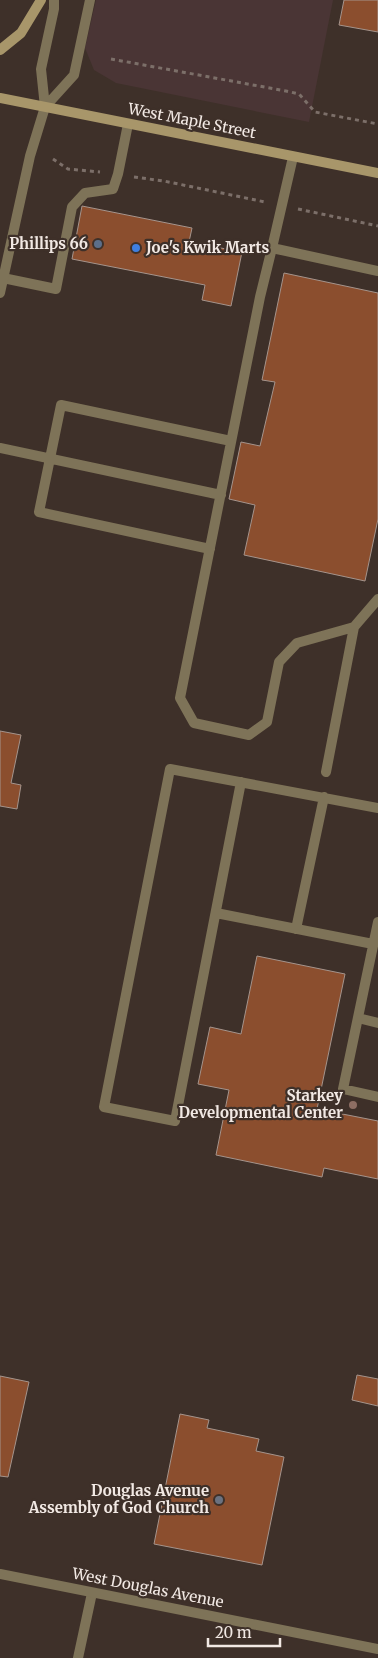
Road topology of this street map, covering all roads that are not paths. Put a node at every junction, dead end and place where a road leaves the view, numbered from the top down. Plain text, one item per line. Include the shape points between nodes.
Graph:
1 (41, 0) edge
2 (54, 0) edge
3 (90, 0) edge
4 (0, 50) edge
5 (0, 98) edge
6 (45, 107) junction
7 (128, 124) junction
8 (293, 157) junction
9 (378, 173) edge
10 (272, 248) junction
11 (378, 271) edge
12 (3, 278) junction
13 (0, 293) edge
14 (231, 441) junction
15 (0, 448) edge
16 (50, 459) junction
17 (221, 495) junction
18 (210, 549) junction
19 (378, 599) edge
20 (354, 627) junction
21 (326, 772) dead end
22 (241, 782) junction
23 (324, 797) junction
24 (378, 808) edge
25 (216, 912) junction
26 (378, 922) edge
27 (296, 929) junction
28 (373, 944) junction
29 (358, 1018) junction
30 (378, 1023) edge
31 (378, 1097) edge
32 (0, 1574) edge
33 (92, 1592) junction
34 (378, 1649) edge
35 (78, 1658) edge

1 - 4 main road via 21,33
2 - 6 street via 41,69
3 - 6 street via 74,75
5 - 6 main road, West Maple Street
6 - 7 main road, West Maple Street
6 - 12 street via 30,156
7 - 8 main road, West Maple Street
7 - 12 street via 113,188 85,193 72,207 56,289
8 - 9 main road, West Maple Street
8 - 10 street
10 - 11 street
10 - 14 street
12 - 13 street
14 - 16 street via 61,405
14 - 17 street
15 - 16 street
16 - 17 street
16 - 18 street via 40,512
17 - 18 street
18 - 20 street via 180,698 194,723 249,735 267,722 279,662 297,643
19 - 20 street
20 - 21 street
22 - 23 street
22 - 25 street
22 - 25 street via 170,769 104,1107 175,1122
23 - 24 street
23 - 27 street
25 - 27 street
26 - 28 street
27 - 28 street
28 - 29 street
29 - 30 street
29 - 31 street via 343,1089
32 - 33 street, West Douglas Avenue
33 - 34 street, West Douglas Avenue
33 - 35 street

